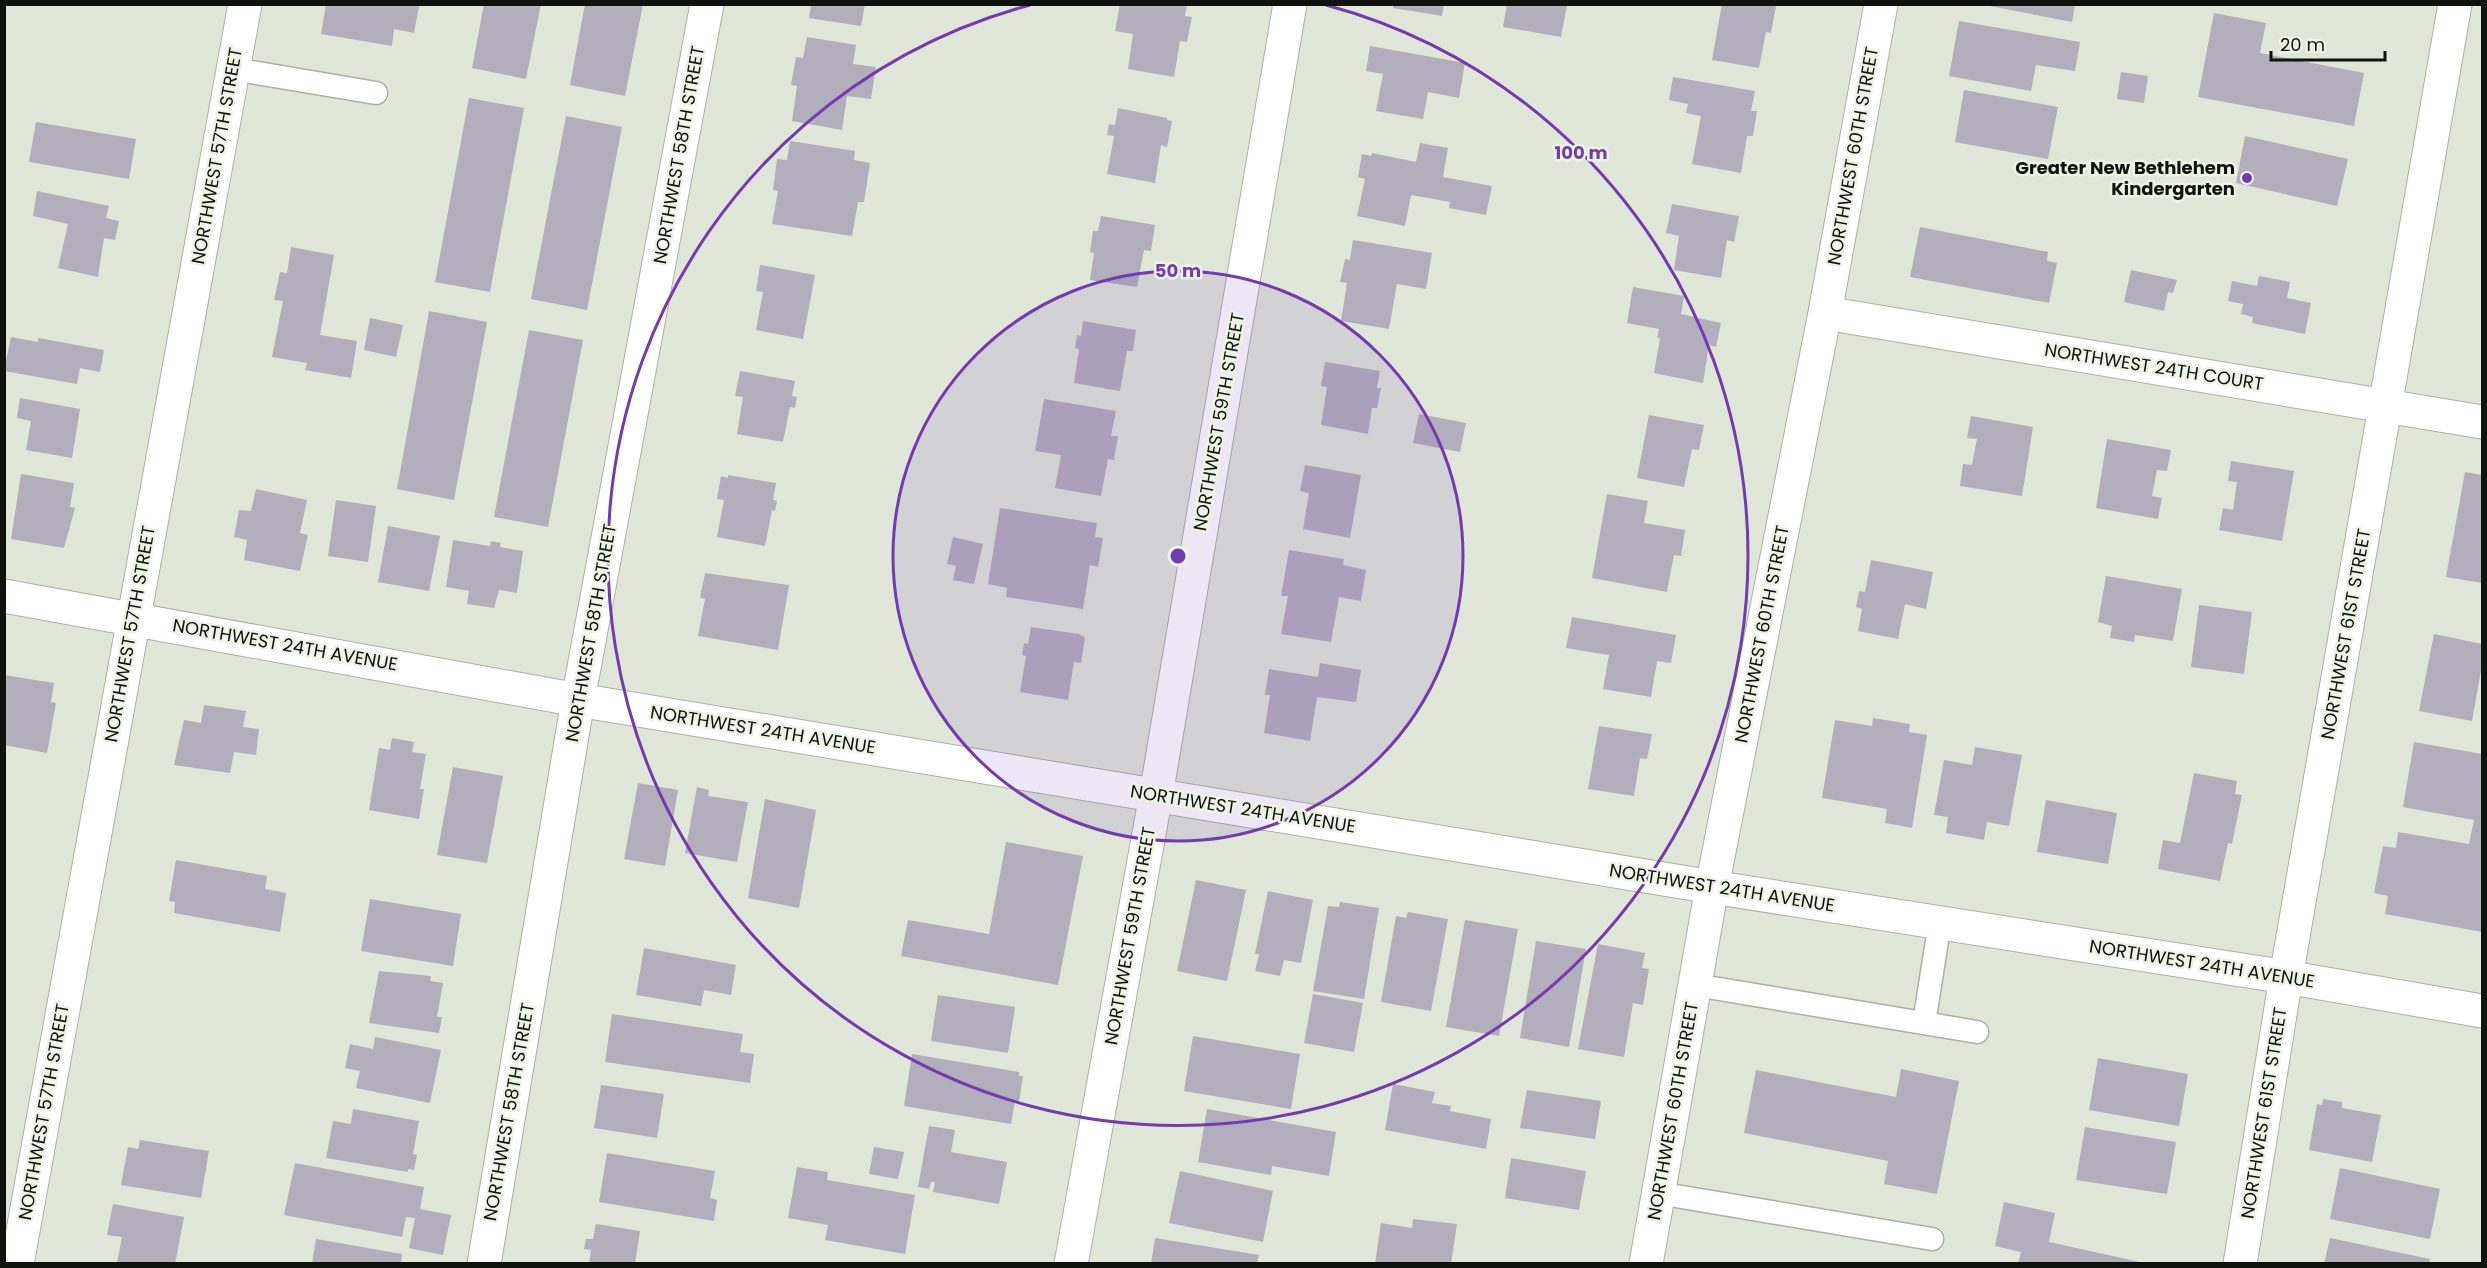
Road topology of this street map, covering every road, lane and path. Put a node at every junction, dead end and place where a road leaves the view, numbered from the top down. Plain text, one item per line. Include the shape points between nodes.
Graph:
1 (245, 4) edge
2 (707, 4) edge
3 (1290, 4) edge
4 (1881, 4) edge
5 (2455, 4) edge
6 (233, 69) junction
7 (376, 93) dead end
8 (1825, 313) junction
9 (2386, 405) junction
10 (2482, 422) edge
11 (4, 596) edge
12 (133, 617) junction
13 (578, 700) junction
14 (1156, 795) junction
15 (1712, 887) junction
16 (1940, 922) junction
17 (2286, 977) junction
18 (1695, 985) junction
19 (2482, 1011) edge
20 (1923, 1023) junction
21 (1977, 1032) dead end
22 (1658, 1193) junction
23 (1932, 1239) dead end
24 (17, 1263) edge
25 (484, 1263) edge
26 (1071, 1263) edge
27 (1646, 1263) edge
28 (2240, 1263) edge

1 - 6 street, NORTHWEST 57TH STREET
2 - 13 street, NORTHWEST 58TH STREET
3 - 14 street, NORTHWEST 59TH STREET
4 - 8 street, NORTHWEST 60TH STREET
5 - 9 street, NORTHWEST 61ST STREET
6 - 7 lane
6 - 12 street, NORTHWEST 57TH STREET
8 - 9 street, NORTHWEST 24TH COURT
8 - 15 street, NORTHWEST 60TH STREET
9 - 10 street, NORTHWEST 24TH COURT
9 - 17 street, NORTHWEST 61ST STREET
11 - 12 street, NORTHWEST 24TH AVENUE
12 - 13 street, NORTHWEST 24TH AVENUE
12 - 24 street, NORTHWEST 57TH STREET
13 - 14 street, NORTHWEST 24TH AVENUE
13 - 25 street, NORTHWEST 58TH STREET
14 - 15 street, NORTHWEST 24TH AVENUE
14 - 26 street, NORTHWEST 59TH STREET
15 - 16 street, NORTHWEST 24TH AVENUE
15 - 18 street, NORTHWEST 60TH STREET
16 - 17 street, NORTHWEST 24TH AVENUE
16 - 20 lane
17 - 19 street, NORTHWEST 24TH AVENUE
17 - 28 street, NORTHWEST 61ST STREET
18 - 20 lane
18 - 22 street, NORTHWEST 60TH STREET
20 - 21 lane
22 - 23 lane
22 - 27 street, NORTHWEST 60TH STREET

